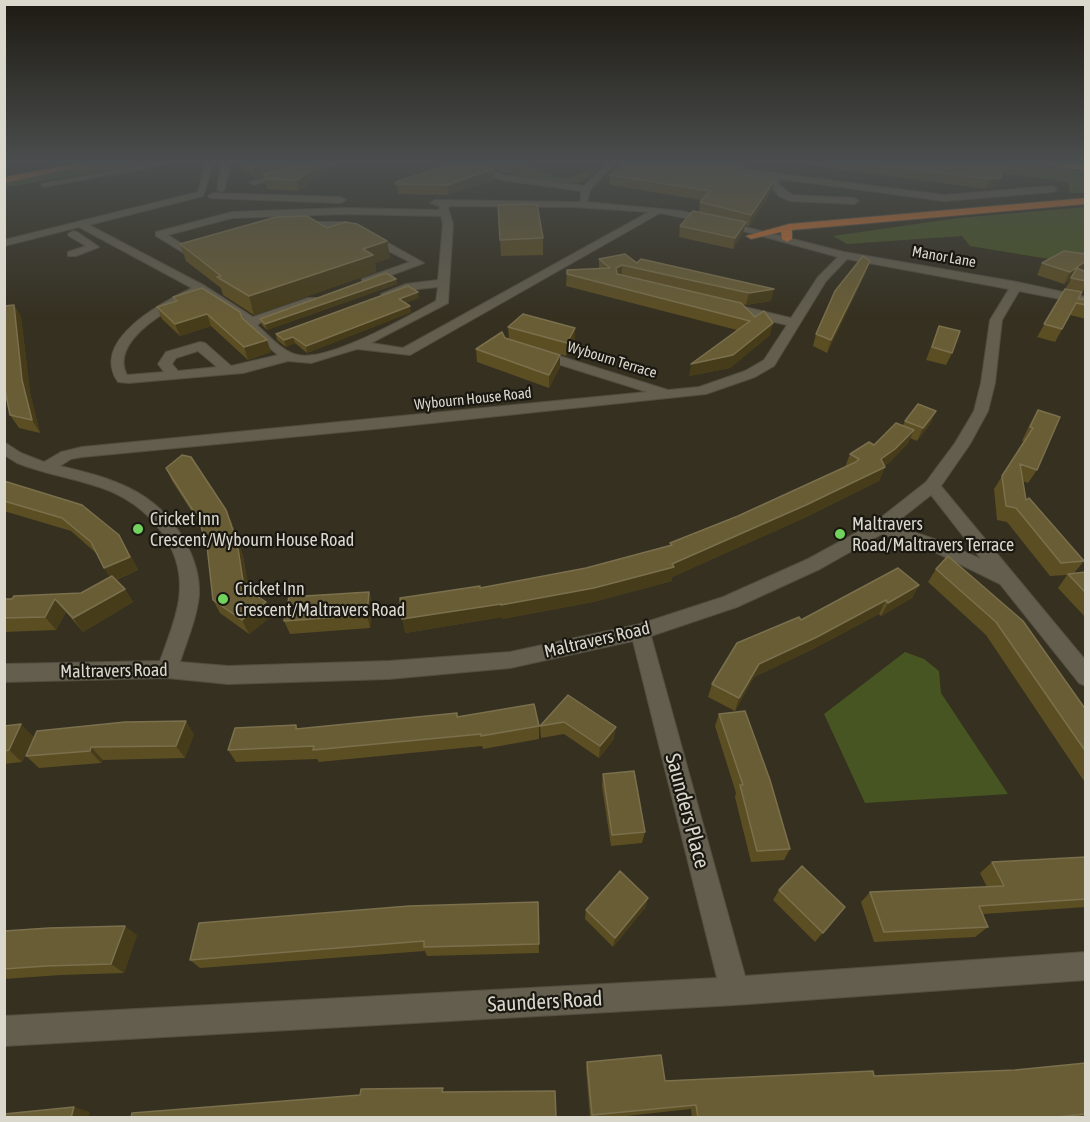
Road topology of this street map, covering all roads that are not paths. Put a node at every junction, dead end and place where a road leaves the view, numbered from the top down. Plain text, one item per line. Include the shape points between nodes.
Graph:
1 (127, 214) edge
2 (250, 214) edge
3 (443, 214) edge
4 (446, 214) edge
5 (651, 214) edge
6 (659, 214) edge
7 (660, 214) edge
8 (927, 214) edge
9 (344, 224) junction
10 (366, 224) dead end
11 (419, 224) dead end
12 (283, 225) edge
13 (789, 226) junction
14 (85, 227) junction
15 (762, 233) junction
16 (73, 234) junction
17 (751, 236) junction
18 (787, 239) junction
19 (45, 242) dead end
20 (4, 243) edge
21 (219, 243) edge
22 (800, 244) junction
23 (72, 254) dead end
24 (845, 255) junction
25 (432, 259) junction
26 (443, 283) junction
27 (356, 285) edge
28 (1017, 285) junction
29 (201, 288) junction
30 (324, 296) edge
31 (374, 299) edge
32 (1086, 301) edge
33 (714, 304) edge
34 (253, 322) junction
35 (795, 323) junction
36 (356, 345) junction
37 (520, 348) edge
38 (290, 356) junction
39 (228, 370) junction
40 (174, 375) junction
41 (671, 395) junction
42 (4, 446) edge
43 (47, 467) junction
44 (932, 486) junction
45 (880, 527) junction
46 (1008, 580) junction
47 (640, 632) junction
48 (167, 669) junction
49 (4, 673) edge
50 (1086, 677) edge
51 (1086, 966) edge
52 (735, 991) junction
53 (4, 1031) edge

1 - 14 street
2 - 21 street via 232,215 160,234 187,252
3 - 11 street
4 - 25 street
5 - 36 street via 405,352
6 - 17 street
7 - 15 street, Manor Lane
8 - 13 highway
9 - 10 street
9 - 12 street
9 - 25 street via 344,230 351,234
13 - 15 highway
13 - 18 highway
14 - 16 street
14 - 20 street
14 - 29 street
15 - 17 highway
15 - 18 street, Manor Lane
16 - 19 street
16 - 23 street via 94,247
17 - 22 street
18 - 22 street, Manor Lane
22 - 24 street, Manor Lane
24 - 28 street, Manor Lane
24 - 35 street, Wybourn House Road via 822,279
25 - 26 street
25 - 27 street
26 - 31 street via 406,287
26 - 36 street via 442,303
28 - 32 street, Manor Lane
28 - 44 street, Maltravers Road via 996,320 981,411
29 - 34 street
29 - 40 street via 148,317 128,339 119,358 118,372 123,379
30 - 34 street
33 - 35 street
34 - 38 street via 251,327 271,336
35 - 41 street, Wybourn House Road via 769,363 728,383
36 - 38 street via 316,357
37 - 41 street, Wybourn Terrace
38 - 39 street via 261,366
39 - 40 street
39 - 40 street via 204,347 194,346 166,361
41 - 43 street, Wybourn House Road via 82,452 66,455
42 - 43 street via 23,460
43 - 48 street via 121,489 147,504 168,524 185,558 189,586 188,603
44 - 45 street, Maltravers Road
44 - 46 street
45 - 46 street via 937,546
45 - 47 street, Maltravers Road via 814,564 730,602
46 - 50 street
47 - 48 street, Maltravers Road via 510,660 400,669 228,675
47 - 52 street, Saunders Place
48 - 49 street, Maltravers Road
51 - 52 street, Saunders Road
52 - 53 street, Saunders Road

